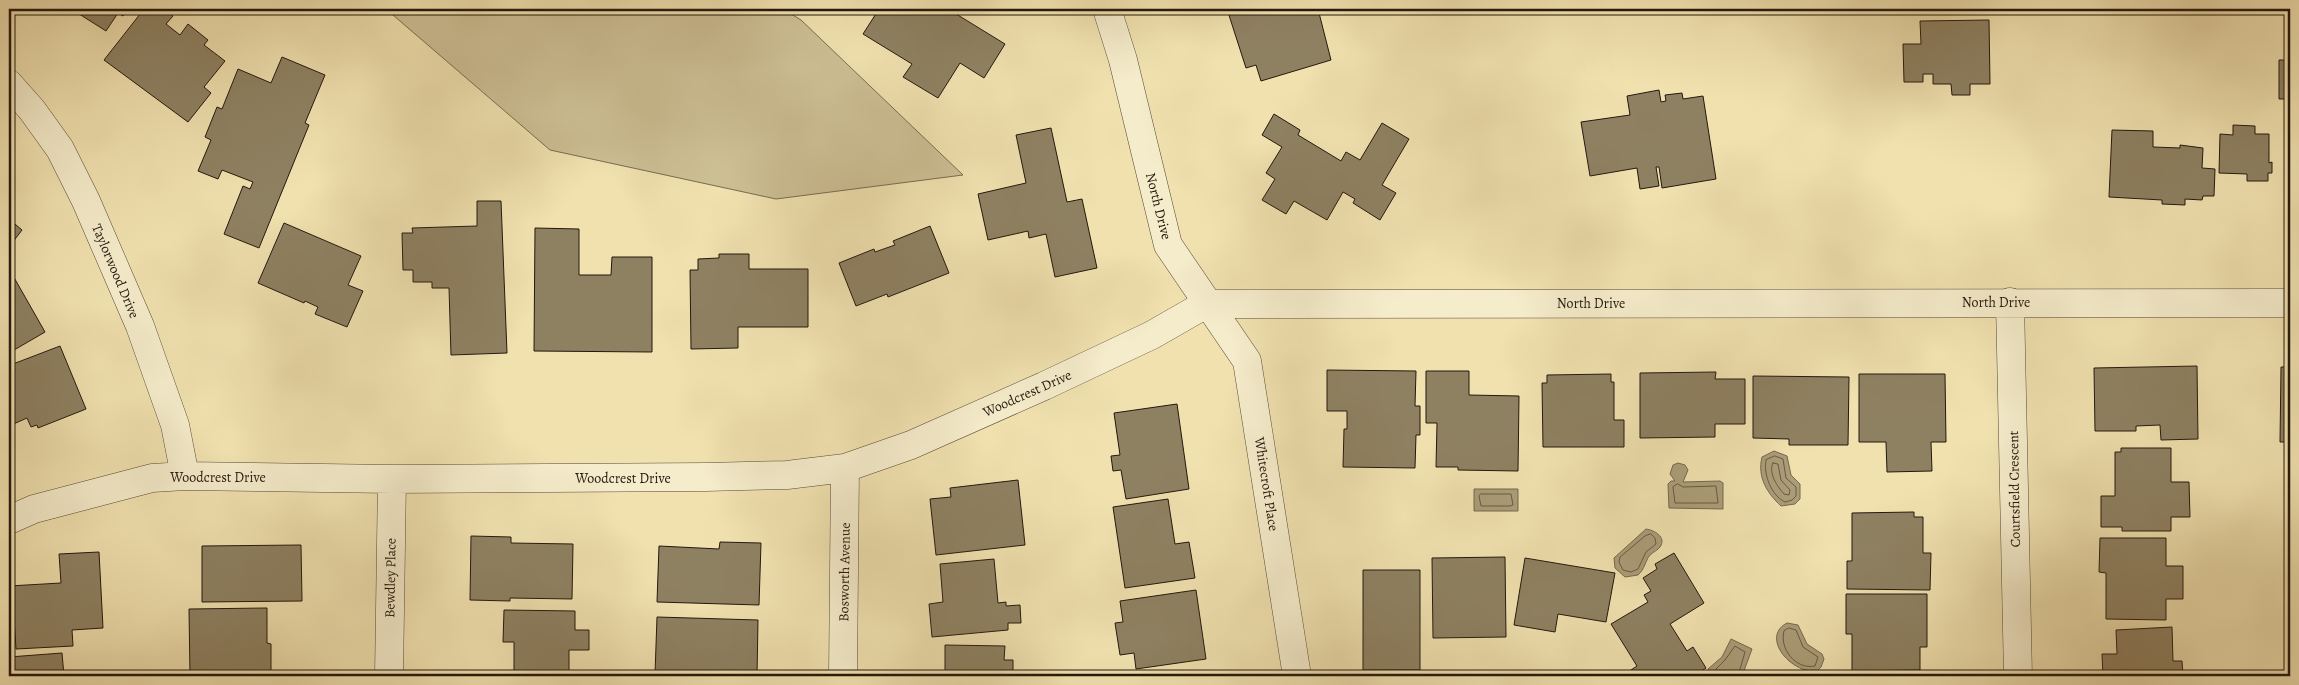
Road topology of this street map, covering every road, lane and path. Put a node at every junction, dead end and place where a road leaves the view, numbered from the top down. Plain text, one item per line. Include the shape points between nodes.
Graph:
1 (1107, 9) edge
2 (9, 84) edge
3 (2010, 302) junction
4 (2290, 302) edge
5 (1206, 304) junction
6 (845, 468) junction
7 (185, 476) junction
8 (392, 479) junction
9 (9, 520) edge
10 (389, 676) edge
11 (842, 676) edge
12 (1297, 676) edge
13 (2018, 676) edge

1 - 5 street, North Drive via 1123,60 1168,245
2 - 7 street, Taylorwood Drive via 60,149 86,201 143,335 175,424
3 - 4 street, North Drive
3 - 5 street, North Drive
3 - 13 street, Courtsfield Crescent
5 - 6 street, Woodcrest Drive via 1152,335 1044,386 911,445
5 - 12 street, Whitecroft Place via 1247,361
6 - 8 street, Woodcrest Drive via 787,475
6 - 11 street, Bosworth Avenue
7 - 8 street, Woodcrest Drive
7 - 9 street, Woodcrest Drive via 152,478 34,509
8 - 10 street, Bewdley Place

